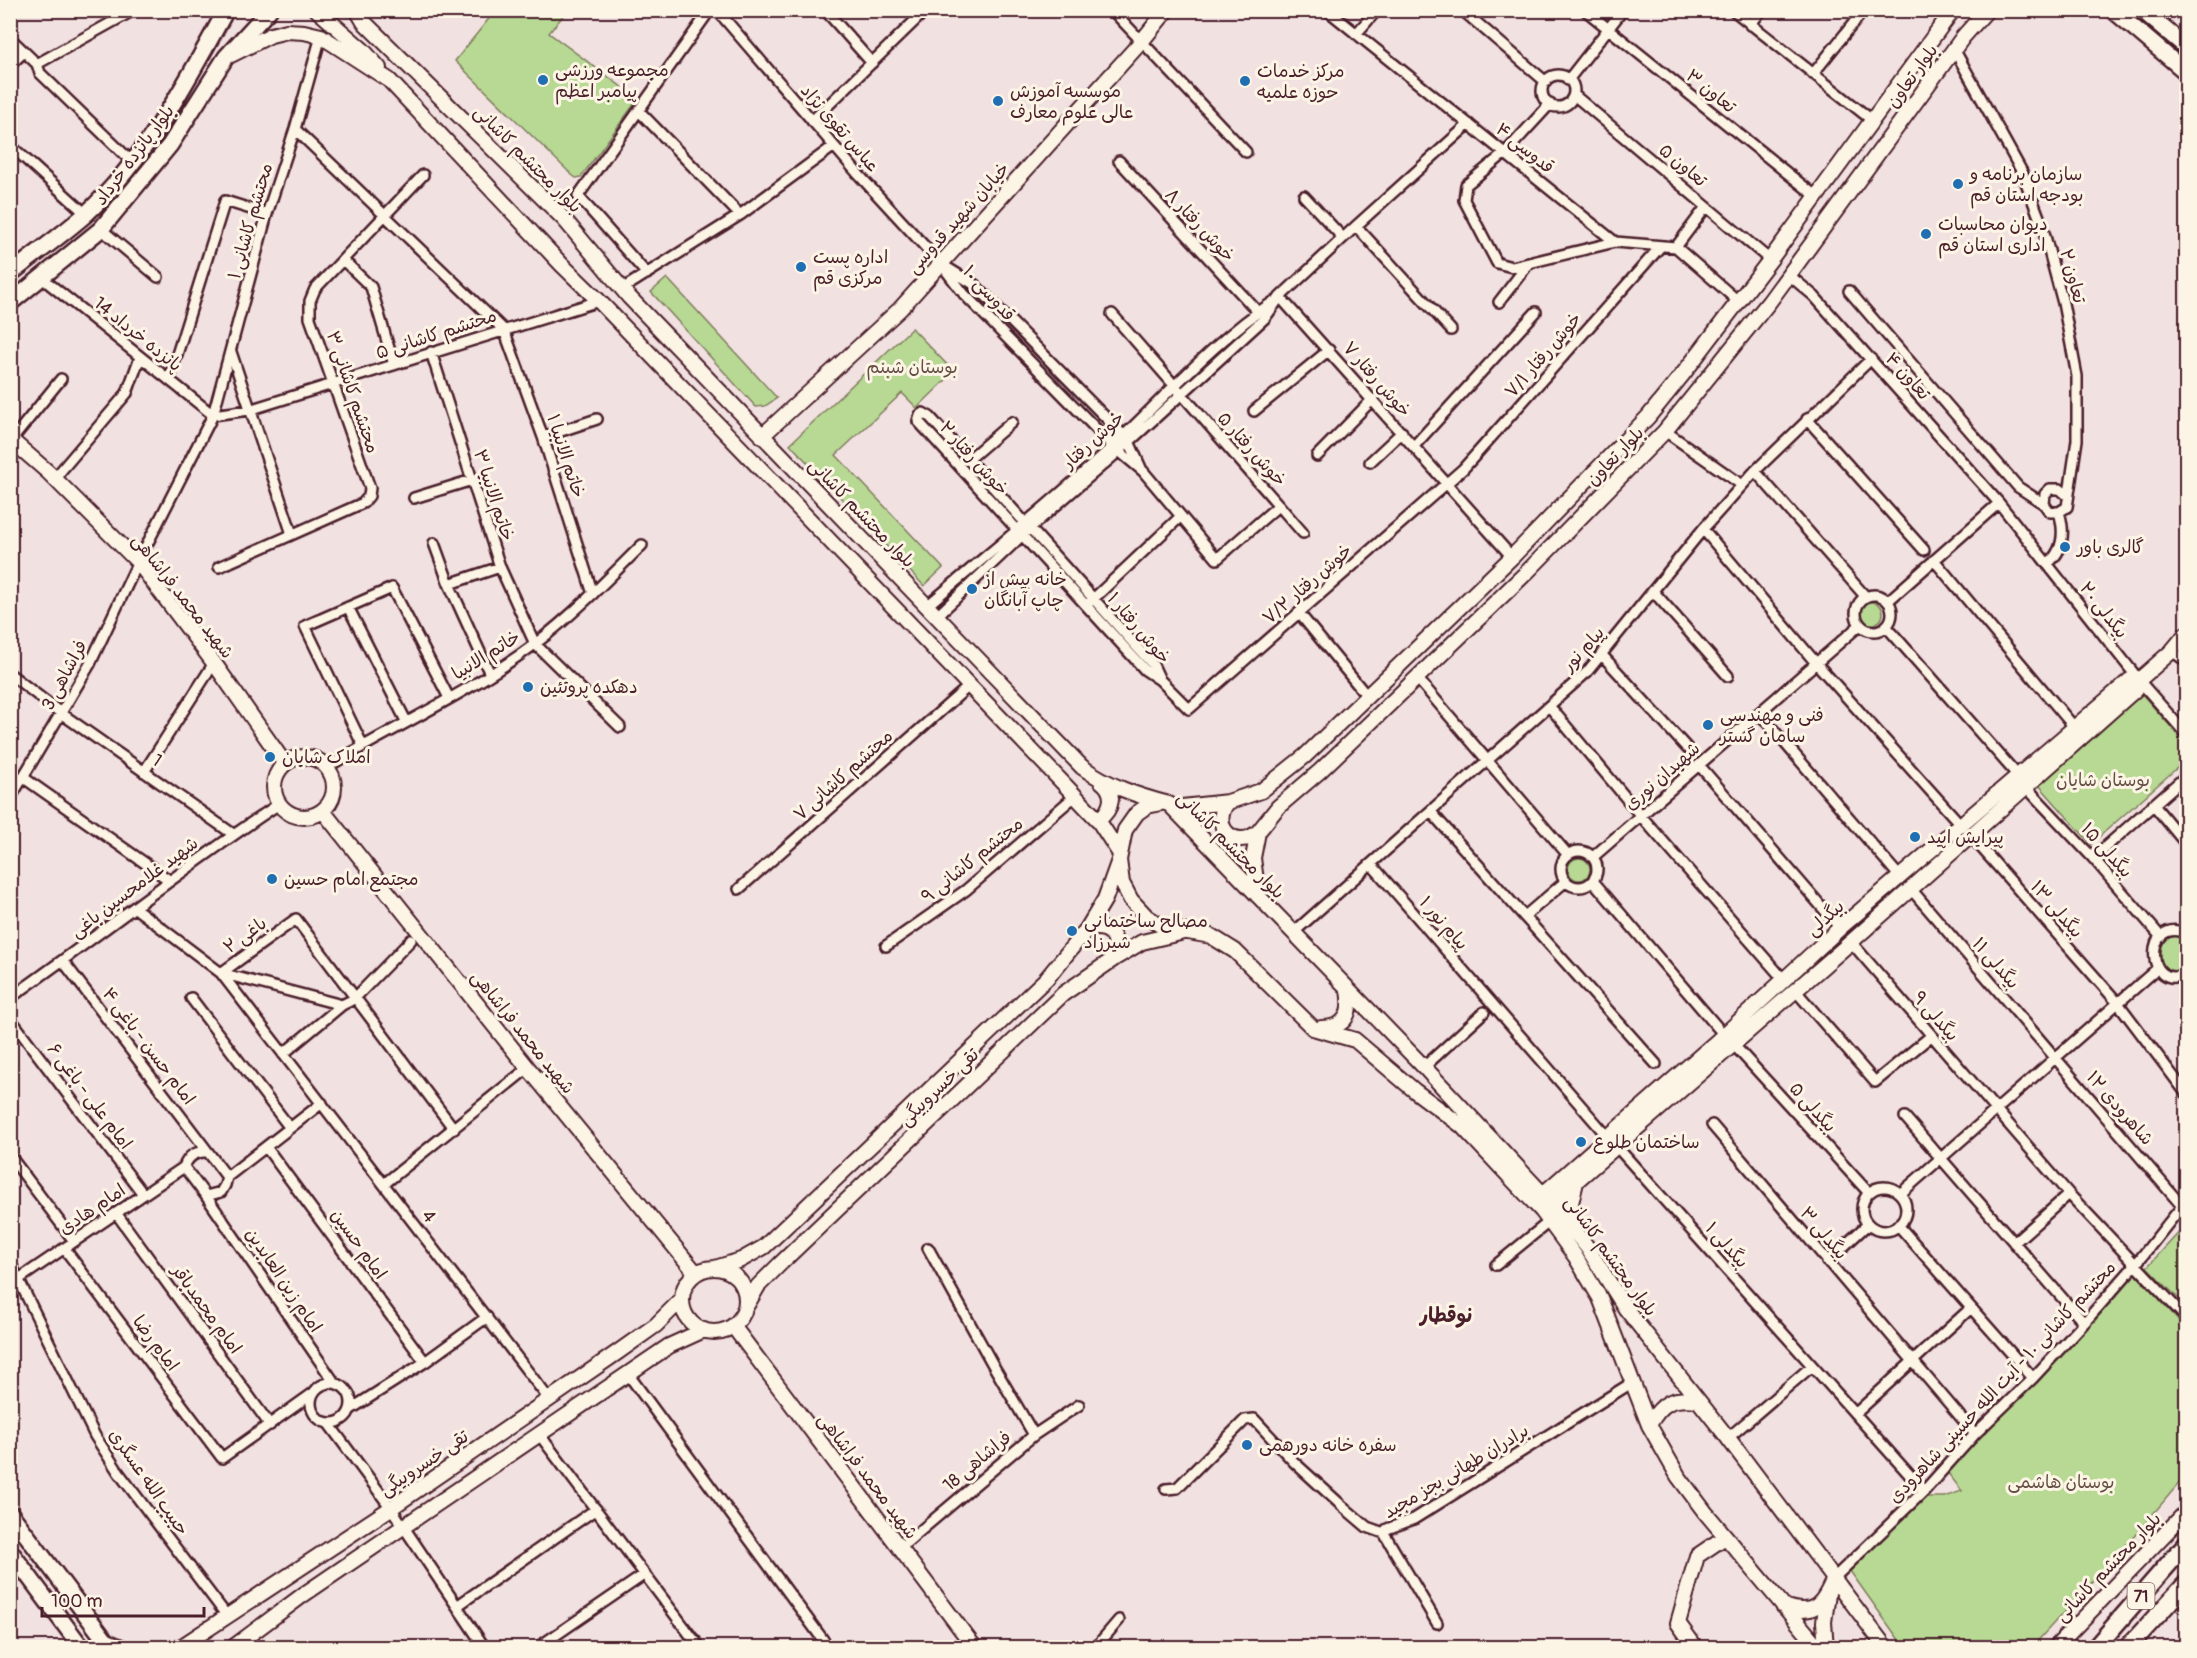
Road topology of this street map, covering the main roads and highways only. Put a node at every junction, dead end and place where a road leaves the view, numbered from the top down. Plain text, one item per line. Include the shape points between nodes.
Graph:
1 (225, 10) edge
2 (268, 10) edge
3 (317, 10) edge
4 (357, 10) edge
5 (1167, 10) edge
6 (1953, 10) edge
7 (1987, 10) edge
8 (2142, 10) edge
9 (2183, 10) edge
10 (2114, 12) edge
11 (2187, 14) edge
12 (2187, 47) edge
13 (226, 57) junction
14 (2187, 72) edge
15 (389, 80) junction
16 (1770, 260) junction
17 (10, 274) edge
18 (1789, 275) junction
19 (10, 303) edge
20 (762, 436) junction
21 (11, 440) edge
22 (2187, 634) edge
23 (2139, 680) junction
24 (285, 764) junction
25 (1099, 779) junction
26 (2022, 782) junction
27 (1228, 802) junction
28 (1171, 806) junction
29 (323, 811) junction
30 (1098, 820) junction
31 (1961, 825) junction
32 (1258, 832) junction
33 (1971, 836) junction
34 (1119, 857) junction
35 (1900, 877) junction
36 (1911, 889) junction
37 (1258, 896) junction
38 (1087, 928) junction
39 (1840, 928) junction
40 (1187, 931) junction
41 (1851, 942) junction
42 (1115, 958) junction
43 (1348, 990) junction
44 (1313, 1028) junction
45 (1729, 1040) junction
46 (1427, 1071) junction
47 (1415, 1090) junction
48 (1613, 1142) junction
49 (1576, 1182) junction
50 (1547, 1199) junction
51 (1578, 1237) junction
52 (715, 1268) junction
53 (696, 1274) junction
54 (682, 1299) junction
55 (744, 1310) junction
56 (733, 1326) junction
57 (704, 1330) junction
58 (1698, 1400) junction
59 (1649, 1425) junction
60 (2187, 1512) edge
61 (10, 1513) edge
62 (1725, 1537) junction
63 (2187, 1544) edge
64 (10, 1551) edge
65 (1834, 1578) junction
66 (2187, 1584) edge
67 (1828, 1593) junction
68 (1783, 1606) junction
69 (108, 1644) edge
70 (242, 1644) edge
71 (970, 1646) edge
72 (82, 1647) edge
73 (124, 1647) edge
74 (179, 1647) edge
75 (1696, 1647) edge
76 (1819, 1647) edge
77 (1826, 1647) edge
78 (1886, 1647) edge
79 (2055, 1647) edge
80 (2095, 1647) edge
81 (2127, 1647) edge

1 - 17 main road, بلوار پانزده خرداد via 197,62 132,162 86,213
2 - 13 main road, بلوار پانزده خرداد
3 - 15 main road via 363,50
4 - 20 main road, بلوار محتشم کاشانی via 364,22 564,219 622,289
5 - 20 main road, خیابان شهید قدوسی via 900,309
6 - 16 main road, بلوار تعاون
7 - 18 main road, بلوار تعاون via 1954,49
8 - 12 main road
9 - 11 main road
10 - 14 main road
13 - 15 main road, بلوار محتشم کاشانی via 271,34 296,31 321,36
13 - 19 main road, بلوار پانزده خرداد via 170,145 101,230
15 - 30 main road, بلوار محتشم کاشانی via 562,265
16 - 18 main road
16 - 27 main road, بلوار تعاون via 1648,417 1512,557 1305,756 1261,791
18 - 32 main road, بلوار تعاون via 1665,431 1527,572 1278,807
20 - 25 main road, بلوار محتشم کاشانی via 1082,767
21 - 24 main road, شهید محمد فراشاهی via 138,562
22 - 23 main road, بیگدلی
23 - 26 main road, بیگدلی via 2136,689
23 - 26 main road, بیگدلی via 2130,680
24 - 29 main road via 275,783 279,804 300,817
24 - 29 main road via 307,757 327,767 334,790
25 - 28 main road, بلوار محتشم کاشانی
25 - 30 main road via 1107,785 1111,805
26 - 31 main road, بیگدلی
26 - 33 main road, بیگدلی
27 - 28 main road, بلوار تعاون
27 - 32 main road via 1221,814 1227,833 1240,840
28 - 34 main road, تقی خسروبیگی via 1156,803 1137,813 1125,830
28 - 37 main road, بلوار محتشم کاشانی
29 - 53 main road, شهید محمد فراشاهی
30 - 34 main road, بلوار محتشم کاشانی
31 - 33 main road
31 - 35 main road, بیگدلی
32 - 37 main road, بلوار تعاون via 1253,858
33 - 36 main road, بیگدلی
34 - 38 main road, تقی خسروبیگی via 1105,898
34 - 40 main road, بلوار محتشم کاشانی via 1122,883 1131,900 1147,917 1166,928
35 - 36 main road
35 - 39 main road, بیگدلی
36 - 41 main road, بیگدلی
37 - 43 main road, بلوار محتشم کاشانی
38 - 42 main road via 1100,927 1112,933 1118,945
38 - 52 main road, تقی خسروبیگی via 1047,978 764,1247
39 - 41 main road
39 - 45 main road, بیگدلی via 1784,980
40 - 42 main road, تقی خسروبیگی via 1142,942
40 - 44 main road, بلوار محتشم کاشانی via 1211,936 1235,951
41 - 45 main road, بیگدلی
42 - 55 main road, تقی خسروبیگی via 1046,1010 781,1263 758,1286
43 - 44 main road via 1347,1017 1329,1028
43 - 46 main road, بلوار محتشم کاشانی
44 - 47 main road, بلوار محتشم کاشانی via 1355,1040
45 - 48 main road, بیگدلی
46 - 47 main road via 1430,1089
46 - 50 main road, بلوار محتشم کاشانی
47 - 59 main road, بلوار محتشم کاشانی via 1462,1126 1542,1211 1575,1256 1600,1298
48 - 49 main road, بیگدلی
48 - 50 main road, بیگدلی
49 - 50 main road, بیگدلی
49 - 51 main road via 1570,1207
50 - 51 main road, بلوار محتشم کاشانی
51 - 58 main road, بلوار محتشم کاشانی via 1626,1309
52 - 53 main road
52 - 55 main road via 740,1281 746,1300
53 - 54 main road
54 - 57 main road via 688,1318
54 - 74 main road, تقی خسروبیگی via 656,1325 391,1508
55 - 56 main road
56 - 57 main road via 714,1332
56 - 71 main road, شهید محمد فراشاهی
57 - 70 main road via 669,1346 539,1434
58 - 59 main road via 1668,1402 1656,1411
58 - 65 main road, بلوار محتشم کاشانی
59 - 62 main road, بلوار محتشم کاشانی via 1678,1476
60 - 79 main road, بلوار محتشم کاشانی
61 - 69 main road
62 - 68 main road, بلوار محتشم کاشانی
62 - 75 main road via 1697,1556 1678,1623
63 - 80 highway, 71
64 - 72 main road
65 - 67 main road
65 - 78 main road, بلوار محتشم کاشانی
66 - 81 highway, 71
67 - 68 main road via 1806,1611
67 - 77 main road
68 - 76 main road, بلوار محتشم کاشانی
69 - 73 main road

